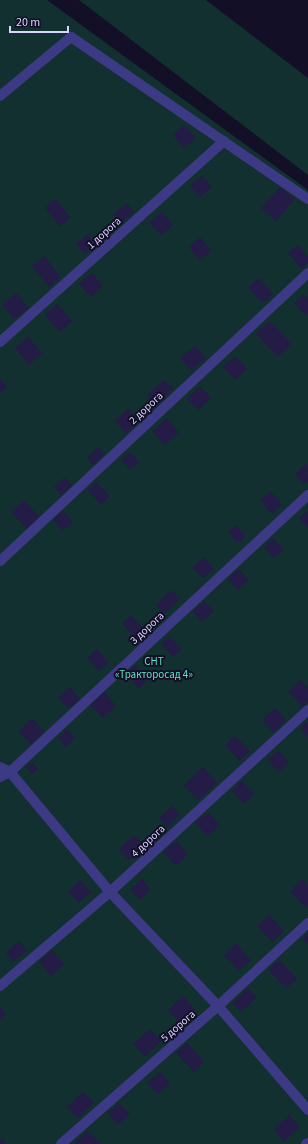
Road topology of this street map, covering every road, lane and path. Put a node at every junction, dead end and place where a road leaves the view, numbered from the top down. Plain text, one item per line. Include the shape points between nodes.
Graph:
1 (0, 96) edge
2 (224, 141) junction
3 (308, 199) edge
4 (308, 273) edge
5 (0, 342) edge
6 (308, 494) edge
7 (0, 561) edge
8 (308, 710) edge
9 (0, 767) edge
10 (10, 772) junction
11 (0, 777) edge
12 (110, 892) junction
13 (308, 923) edge
14 (0, 986) edge
15 (218, 1006) junction
16 (308, 1110) edge
17 (61, 1144) edge

1 - 2 street via 71,37
2 - 3 street
2 - 5 street, 1 дорога
4 - 7 street, 2 дорога
6 - 10 street, 3 дорога
8 - 12 street, 4 дорога
9 - 10 street
10 - 11 street, 3 дорога
10 - 12 street
12 - 14 street, 4 дорога
12 - 15 street
13 - 15 street, 5 дорога
15 - 16 street
15 - 17 street, 5 дорога

